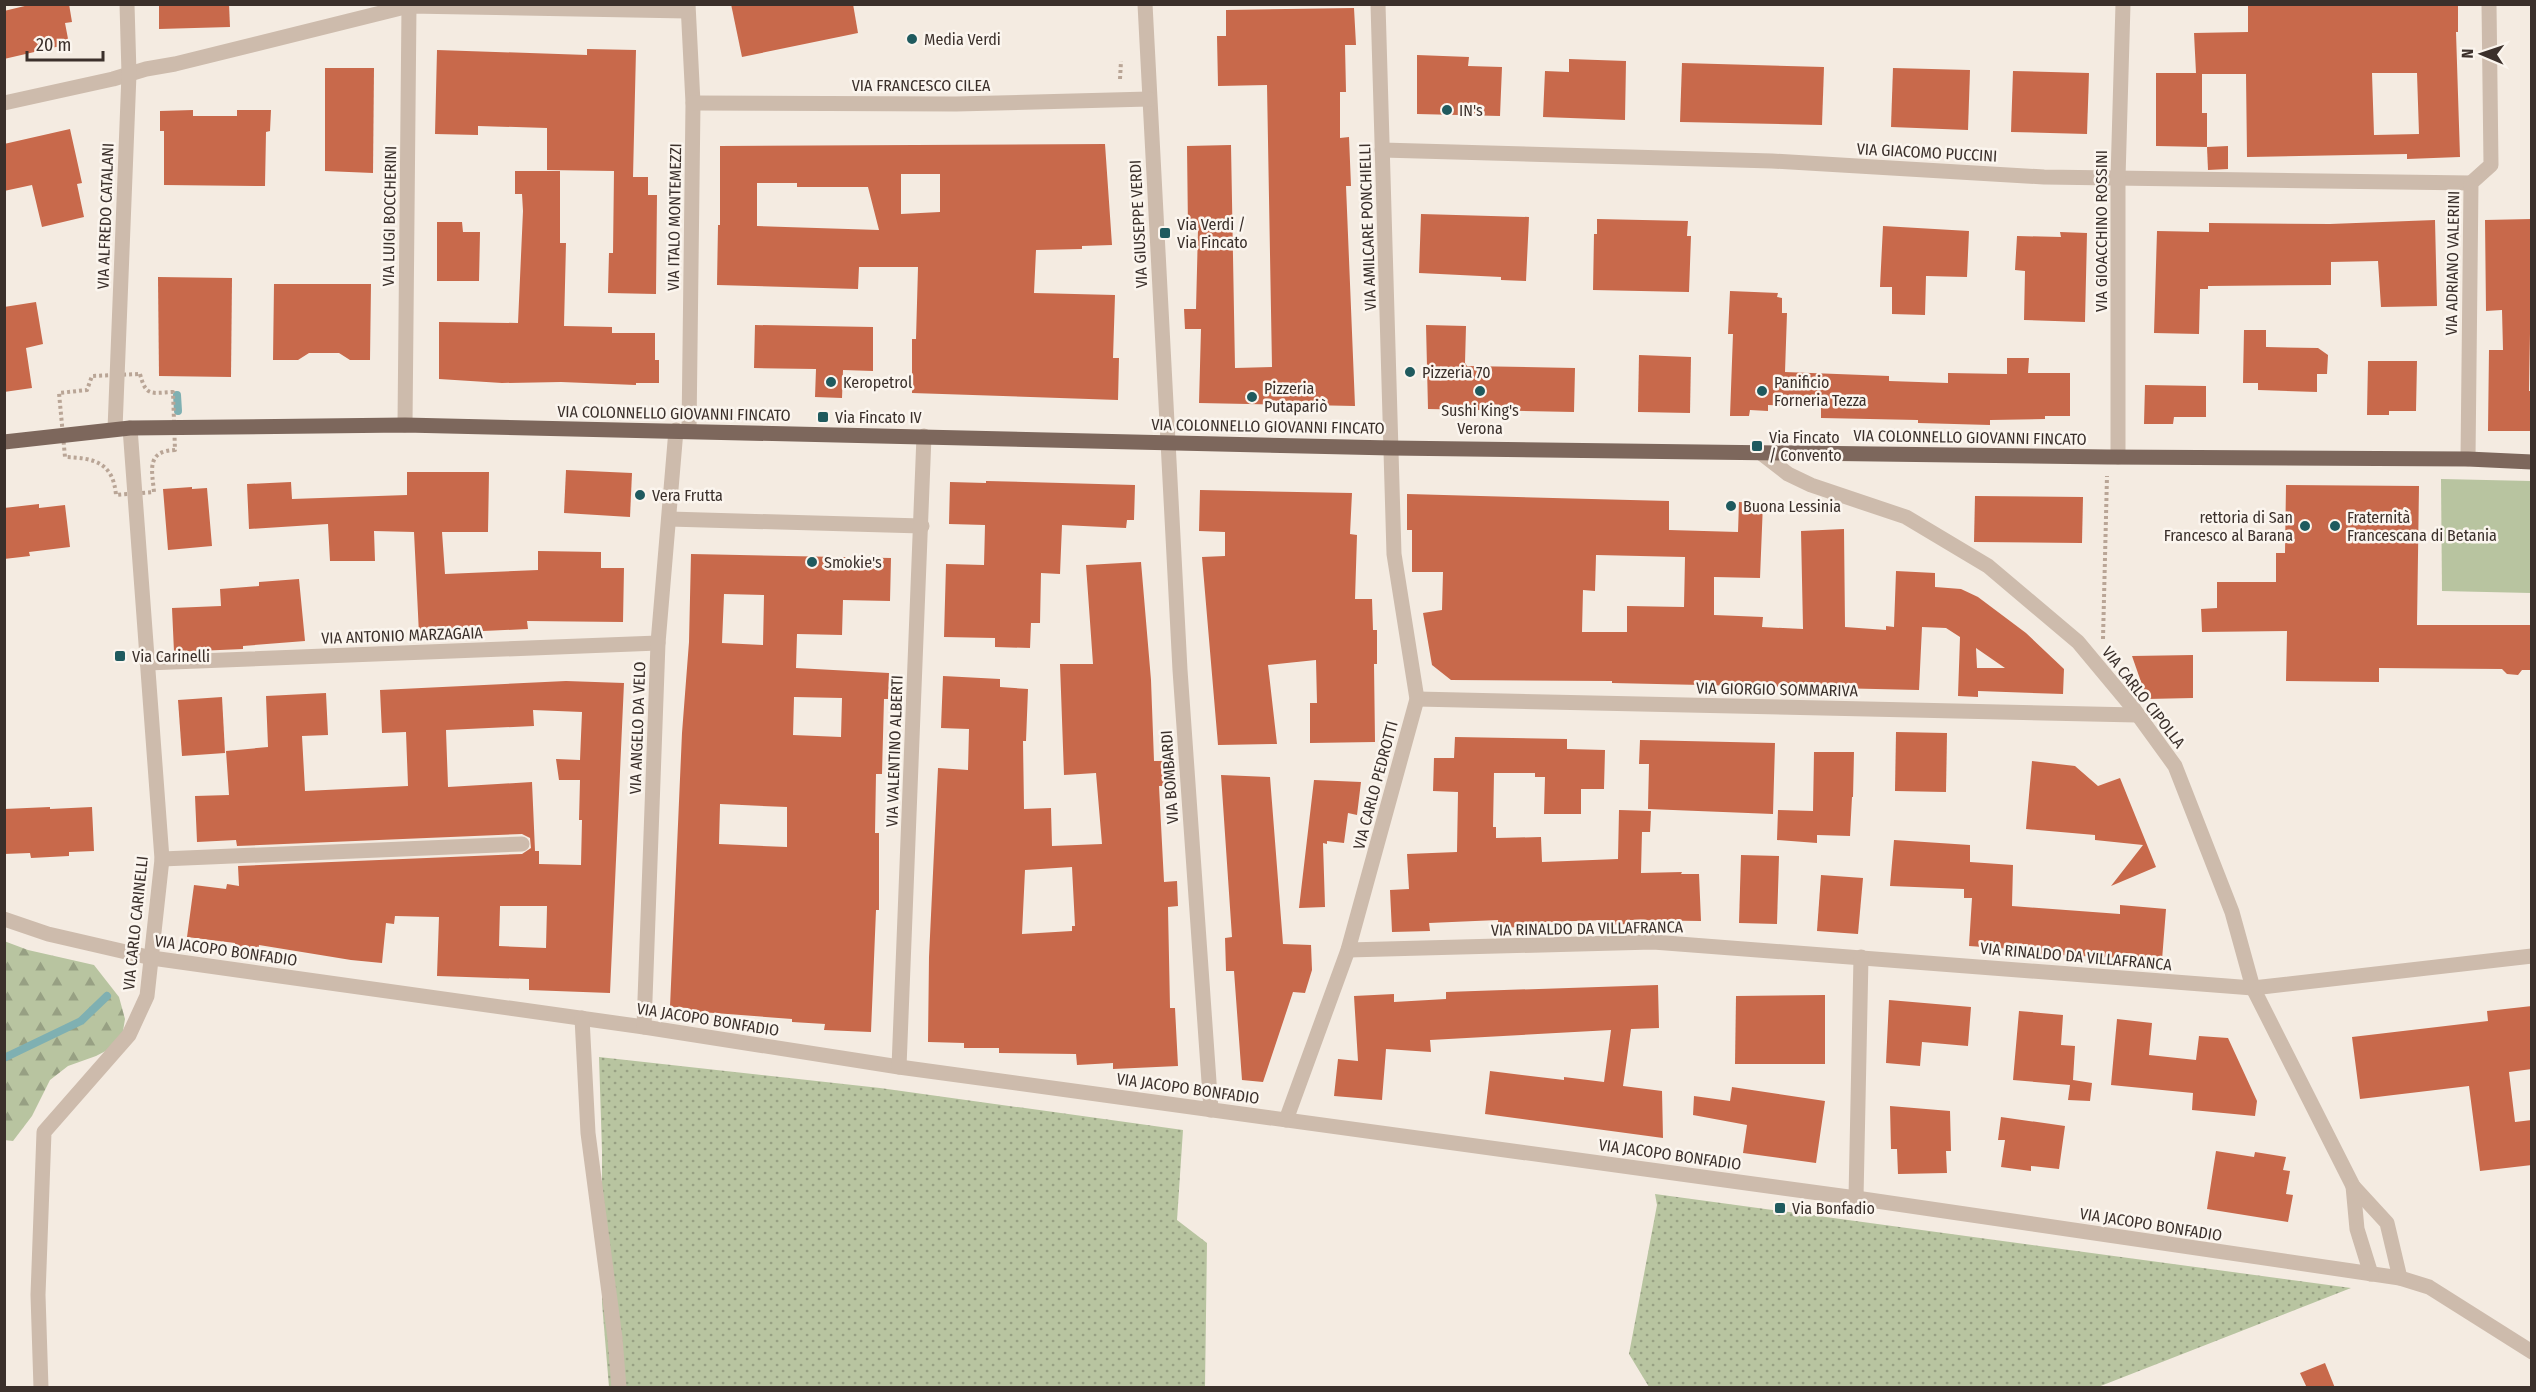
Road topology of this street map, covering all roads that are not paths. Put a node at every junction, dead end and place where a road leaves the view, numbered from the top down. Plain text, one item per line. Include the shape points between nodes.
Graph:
1 (127, 4) edge
2 (1145, 4) edge
3 (1378, 4) edge
4 (2123, 4) edge
5 (2489, 4) edge
6 (410, 6) junction
7 (687, 8) edge
8 (129, 74) junction
9 (1149, 99) junction
10 (4, 103) edge
11 (693, 103) junction
12 (1382, 150) junction
13 (2118, 178) junction
14 (2471, 183) junction
15 (405, 425) junction
16 (122, 428) junction
17 (682, 430) junction
18 (924, 436) junction
19 (4, 442) edge
20 (1167, 442) junction
21 (1391, 448) junction
22 (1761, 453) junction
23 (2113, 457) junction
24 (2468, 459) junction
25 (2532, 462) edge
26 (669, 519) junction
27 (922, 526) junction
28 (658, 643) junction
29 (147, 663) junction
30 (1417, 699) junction
31 (2137, 715) junction
32 (522, 844) dead end
33 (162, 859) junction
34 (4, 919) edge
35 (1348, 950) junction
36 (2532, 956) edge
37 (1861, 957) junction
38 (152, 958) junction
39 (2253, 988) junction
40 (582, 1018) junction
41 (644, 1027) junction
42 (899, 1067) junction
43 (1211, 1110) junction
44 (1286, 1119) junction
45 (2353, 1186) junction
46 (1857, 1198) junction
47 (2371, 1274) junction
48 (2400, 1278) junction
49 (2532, 1352) edge
50 (41, 1388) edge
51 (619, 1388) edge

1 - 8 street, VIA ALFREDO CATALANI
2 - 9 street, VIA GIUSEPPE VERDI
3 - 12 street, VIA AMILCARE PONCHIELLI
4 - 13 street, VIA GIOACCHINO ROSSINI
5 - 14 street, VIA ADRIANO VALERINI via 2491,165
6 - 7 street
6 - 8 street
6 - 15 street, VIA LUIGI BOCCHERINI
7 - 11 street, VIA ITALO MONTEMEZZI
8 - 10 street
8 - 16 street, VIA ALFREDO CATALANI
9 - 11 street, VIA FRANCESCO CILEA via 956,104
9 - 20 street, VIA GIUSEPPE VERDI
11 - 17 street, VIA ITALO MONTEMEZZI
12 - 13 street, VIA GIACOMO PUCCINI via 1772,161
12 - 21 street, VIA AMILCARE PONCHIELLI
13 - 14 street, VIA GIACOMO PUCCINI
13 - 23 street, VIA GIOACCHINO ROSSINI
14 - 24 street, VIA ADRIANO VALERINI
15 - 16 main road, VIA COLONNELLO GIOVANNI FINCATO
15 - 17 main road, VIA COLONNELLO GIOVANNI FINCATO
16 - 19 main road, VIA COLONNELLO GIOVANNI FINCATO
16 - 29 street, VIA CARLO CARINELLI
17 - 18 main road, VIA COLONNELLO GIOVANNI FINCATO
17 - 26 street, VIA ANGELO DA VELO
18 - 20 main road, VIA COLONNELLO GIOVANNI FINCATO
18 - 27 street, VIA VALENTINO ALBERTI
20 - 21 main road, VIA COLONNELLO GIOVANNI FINCATO
20 - 43 street, VIA BOMBARDI
21 - 22 main road, VIA COLONNELLO GIOVANNI FINCATO
21 - 30 street, VIA CARLO PEDROTTI via 1394,554
22 - 23 main road, VIA COLONNELLO GIOVANNI FINCATO
22 - 31 street, VIA CARLO CIPOLLA via 1788,474 1811,485 1906,517 1988,566 2078,642
23 - 24 main road, VIA COLONNELLO GIOVANNI FINCATO
24 - 25 main road, VIA COLONNELLO GIOVANNI FINCATO
26 - 27 street
26 - 28 street, VIA ANGELO DA VELO
27 - 42 street, VIA VALENTINO ALBERTI
28 - 29 street, VIA ANTONIO MARZAGAIA
28 - 41 street, VIA ANGELO DA VELO
29 - 33 street, VIA CARLO CARINELLI
30 - 31 street, VIA GIORGIO SOMMARIVA
30 - 35 street, VIA CARLO PEDROTTI
31 - 39 street, VIA CARLO CIPOLLA via 2175,766 2232,912
32 - 33 street
33 - 38 street, VIA CARLO CARINELLI
34 - 38 street, VIA JACOPO BONFADIO via 48,934
35 - 37 street, VIA RINALDO DA VILLAFRANCA via 1653,942
35 - 44 street, VIA CARLO PEDROTTI
36 - 39 street, VIA RINALDO DA VILLAFRANCA
37 - 39 street, VIA RINALDO DA VILLAFRANCA
37 - 46 street
38 - 40 street, VIA JACOPO BONFADIO
38 - 50 street, VIA CARLO CARINELLI via 147,996 129,1035 44,1132 38,1295
39 - 45 street, VIA CARLO CIPOLLA
40 - 41 street, VIA JACOPO BONFADIO
40 - 51 street via 588,1133
41 - 42 street, VIA JACOPO BONFADIO
42 - 43 street, VIA JACOPO BONFADIO
43 - 44 street, VIA JACOPO BONFADIO
44 - 46 street, VIA JACOPO BONFADIO
45 - 47 street, VIA CARLO CIPOLLA via 2357,1229
45 - 48 street, VIA CARLO CIPOLLA via 2387,1223
46 - 47 street, VIA JACOPO BONFADIO
47 - 48 street
48 - 49 street via 2429,1287

